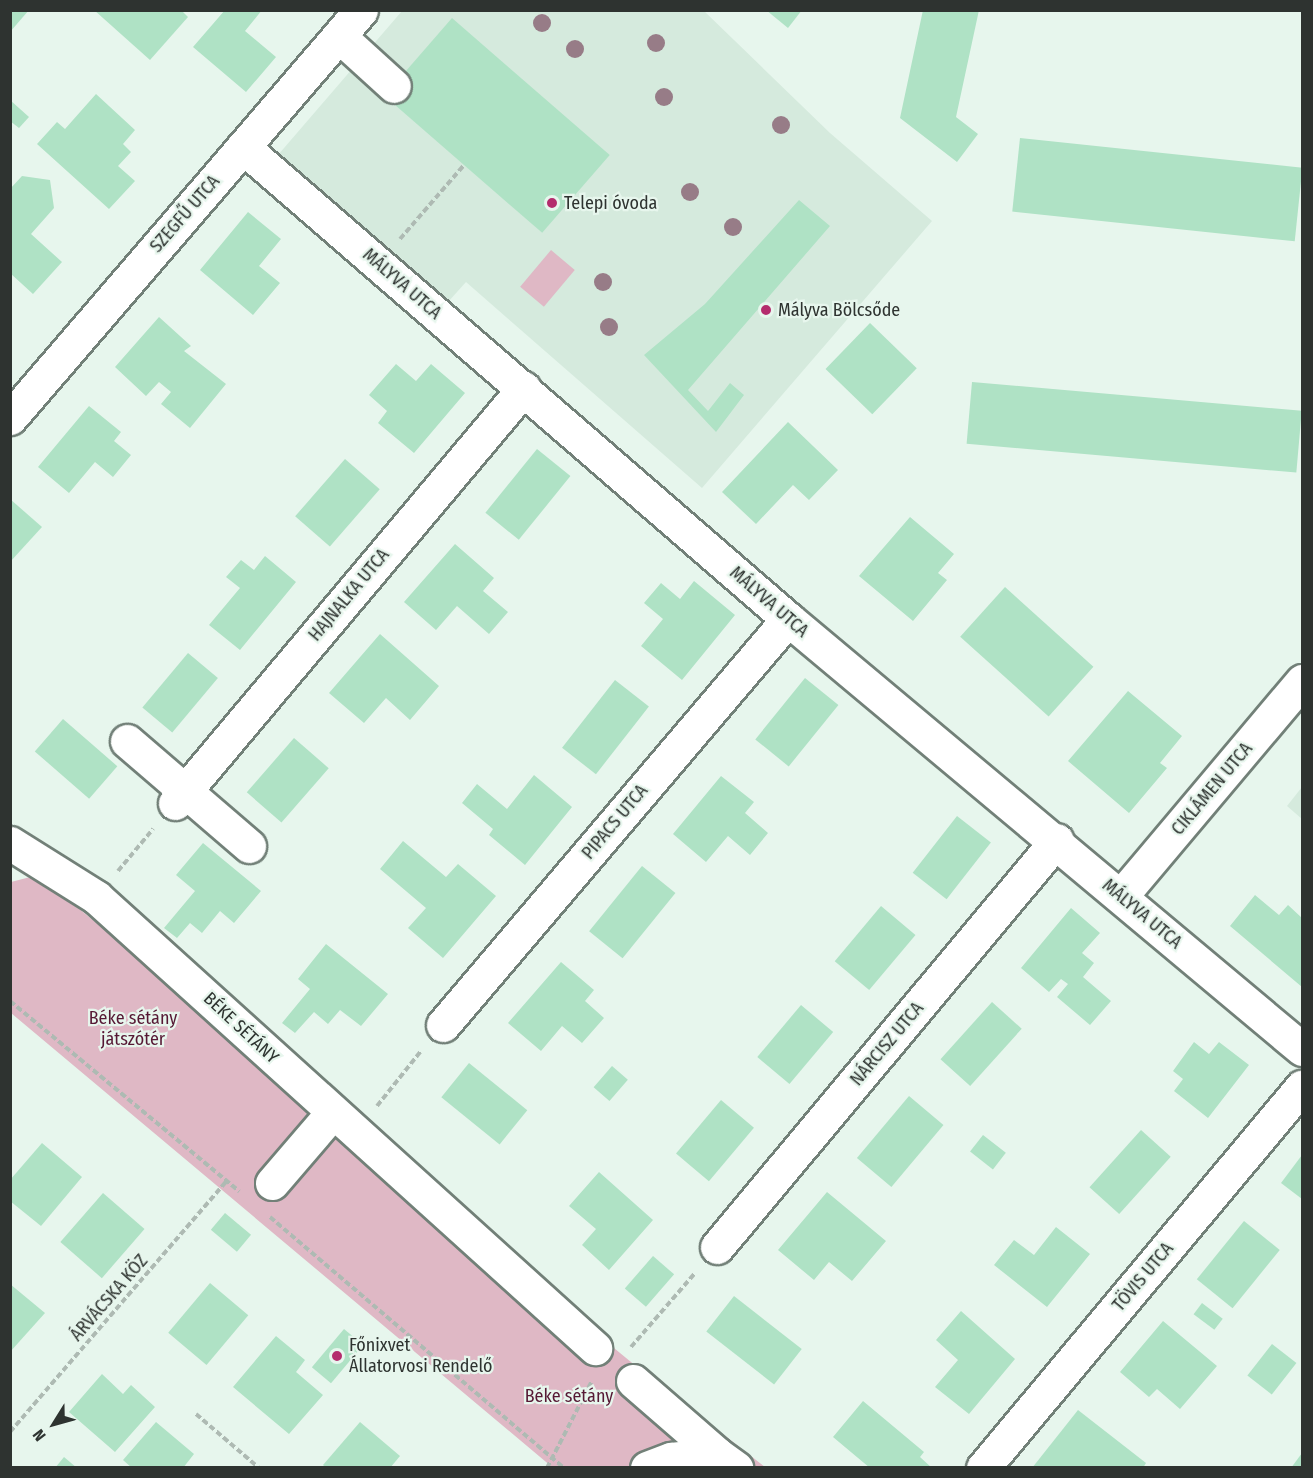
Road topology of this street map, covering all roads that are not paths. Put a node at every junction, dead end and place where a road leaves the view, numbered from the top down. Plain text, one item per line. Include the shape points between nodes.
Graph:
1 (361, 10) edge
2 (339, 36) junction
3 (394, 86) dead end
4 (243, 147) junction
5 (524, 388) junction
6 (10, 418) edge
7 (788, 619) junction
8 (1302, 681) edge
9 (127, 741) dead end
10 (180, 797) junction
11 (1057, 840) junction
12 (10, 843) edge
13 (249, 846) dead end
14 (1121, 896) junction
15 (443, 1024) road end
16 (1302, 1049) edge
17 (1302, 1087) edge
18 (343, 1124) junction
19 (270, 1199) road end
20 (717, 1247) road end
21 (594, 1363) road end
22 (630, 1366) road end
23 (726, 1461) edge
24 (647, 1467) edge
25 (983, 1467) edge

1 - 2 street, SZEGFŰ UTCA
2 - 3 street
2 - 4 street, SZEGFŰ UTCA
4 - 5 street, MÁLYVA UTCA
4 - 6 street, SZEGFŰ UTCA
5 - 7 street, MÁLYVA UTCA
5 - 10 street, HAJNALKA UTCA
7 - 11 street, MÁLYVA UTCA
7 - 15 street, PIPACS UTCA
8 - 14 street, CIKLÁMEN UTCA
9 - 10 street
10 - 13 street
11 - 14 street, MÁLYVA UTCA
11 - 20 street, NÁRCISZ UTCA
12 - 18 street, BÉKE SÉTÁNY via 96,897
14 - 16 street, MÁLYVA UTCA
17 - 25 street, TÖVIS UTCA
18 - 19 street
18 - 21 street, BÉKE SÉTÁNY
22 - 23 street
23 - 24 street via 672,1458

